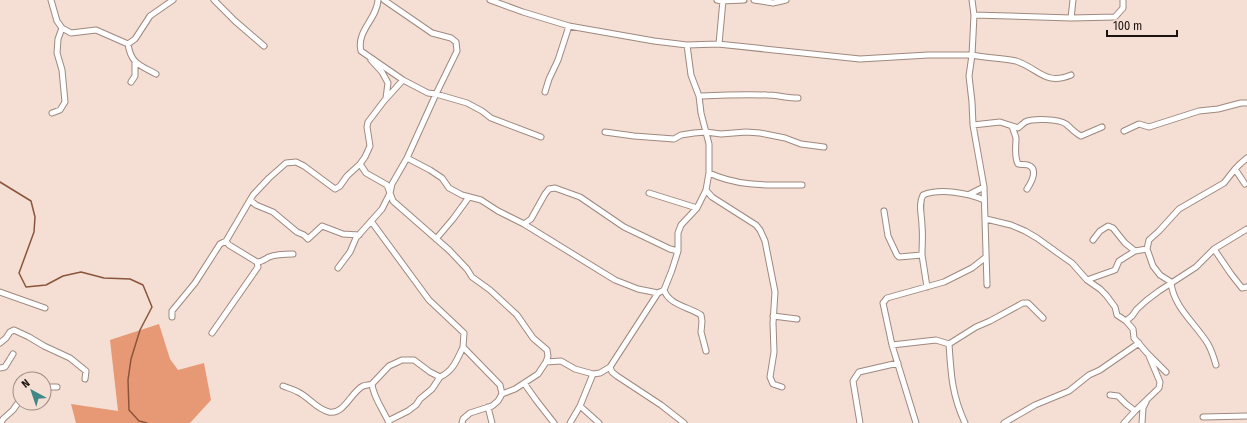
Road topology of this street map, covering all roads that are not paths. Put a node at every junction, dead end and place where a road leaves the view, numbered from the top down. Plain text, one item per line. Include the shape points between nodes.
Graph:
1 (51, 0) edge
2 (173, 0) edge
3 (214, 0) edge
4 (378, 0) edge
5 (384, 0) edge
6 (490, 0) edge
7 (721, 0) edge
8 (744, 0) edge
9 (754, 0) edge
10 (786, 0) edge
11 (972, 0) edge
12 (1073, 0) edge
13 (1123, 0) edge
14 (974, 15) junction
15 (1072, 18) junction
16 (569, 26) junction
17 (62, 28) junction
18 (128, 44) junction
19 (719, 44) junction
20 (687, 45) junction
21 (264, 46) dead end
22 (972, 55) junction
23 (368, 56) junction
24 (135, 63) junction
25 (156, 74) dead end
26 (1071, 75) dead end
27 (403, 80) junction
28 (131, 82) dead end
29 (545, 92) dead end
30 (436, 94) junction
31 (699, 96) junction
32 (386, 98) junction
33 (798, 98) dead end
34 (1247, 103) edge
35 (52, 112) dead end
36 (973, 125) junction
37 (1012, 126) junction
38 (1102, 127) dead end
39 (1124, 131) dead end
40 (605, 132) dead end
41 (706, 132) junction
42 (541, 138) dead end
43 (824, 147) dead end
44 (407, 158) junction
45 (1247, 158) edge
46 (360, 164) junction
47 (1236, 169) junction
48 (709, 173) junction
49 (1245, 184) dead end
50 (802, 185) dead end
51 (984, 187) junction
52 (1027, 189) dead end
53 (706, 190) junction
54 (390, 193) junction
55 (649, 193) dead end
56 (970, 194) junction
57 (469, 197) junction
58 (250, 200) junction
59 (984, 200) junction
60 (697, 208) junction
61 (884, 211) dead end
62 (986, 219) junction
63 (371, 220) junction
64 (524, 224) junction
65 (1247, 229) edge
66 (359, 235) junction
67 (436, 239) junction
68 (1094, 240) dead end
69 (226, 241) junction
70 (1147, 249) junction
71 (1214, 249) junction
72 (678, 251) junction
73 (1135, 251) junction
74 (293, 254) dead end
75 (922, 255) junction
76 (986, 257) junction
77 (257, 262) junction
78 (338, 268) dead end
79 (1087, 280) junction
80 (1171, 282) junction
81 (987, 285) dead end
82 (1247, 286) edge
83 (927, 287) junction
84 (664, 290) junction
85 (0, 292) edge
86 (658, 293) junction
87 (45, 308) dead end
88 (773, 316) junction
89 (172, 317) dead end
90 (1043, 318) dead end
91 (797, 320) dead end
92 (1126, 321) junction
93 (212, 333) dead end
94 (0, 343) edge
95 (950, 344) junction
96 (1140, 344) junction
97 (892, 345) junction
98 (463, 347) junction
99 (706, 351) dead end
100 (1147, 353) junction
101 (13, 354) dead end
102 (546, 362) junction
103 (898, 363) junction
104 (1216, 365) dead end
105 (610, 367) junction
106 (0, 368) edge
107 (1166, 372) dead end
108 (593, 374) junction
109 (440, 377) junction
110 (85, 379) dead end
111 (524, 383) junction
112 (372, 384) junction
113 (283, 386) dead end
114 (52, 387) edge
115 (57, 387) dead end
116 (782, 387) dead end
117 (502, 394) junction
118 (1110, 395) dead end
119 (1147, 400) junction
120 (580, 406) junction
121 (488, 408) junction
122 (12, 411) edge
123 (1135, 411) junction
124 (1247, 416) edge
125 (1203, 417) dead end
126 (389, 422) edge
127 (1, 423) edge
128 (462, 423) edge
129 (492, 423) edge
130 (554, 423) edge
131 (570, 423) edge
132 (599, 423) edge
133 (684, 423) edge
134 (860, 423) edge
135 (916, 423) edge
136 (965, 423) edge
137 (1004, 423) edge
138 (1124, 423) edge
139 (1142, 423) edge

1 - 17 street via 57,21
2 - 18 street via 150,16 135,39
3 - 21 street
4 - 23 street via 378,8 360,44 361,51
5 - 30 street via 432,32 456,42 457,51
6 - 16 street
7 - 8 street
7 - 19 street
9 - 10 street via 773,3
11 - 14 street
12 - 15 street
13 - 15 street via 1123,8 1115,17
14 - 15 street
14 - 22 street
16 - 20 street
16 - 29 street
17 - 18 street via 71,33 96,30
17 - 35 street via 57,53 62,70 65,102 60,110
18 - 24 street via 129,54
19 - 20 street
19 - 22 street via 860,59
20 - 31 street via 691,75
22 - 26 street via 1015,61 1053,79
22 - 36 street via 969,76
23 - 27 street
23 - 32 street via 388,83
24 - 25 street
24 - 28 street via 135,76
27 - 30 street via 428,93
27 - 32 street
30 - 42 street via 467,103 491,118
30 - 44 street
31 - 33 street via 757,94
31 - 41 street
32 - 46 street via 368,122 370,146
34 - 39 street via 1199,111 1148,127 1139,124
36 - 37 street via 1000,122
36 - 51 street
37 - 38 street via 1018,128 1026,122 1040,120 1055,121 1065,123 1081,136
37 - 52 street via 1016,138 1016,162 1029,165 1034,175
40 - 41 street via 674,138
41 - 43 street via 760,133
41 - 48 street via 709,144
44 - 54 street via 392,184
44 - 57 street via 442,178 449,188
45 - 47 street
46 - 54 street via 366,173 388,185
46 - 58 street via 335,189 304,166 296,162 286,163
47 - 49 street
47 - 70 street via 1224,183 1179,209 1149,240
48 - 50 street via 727,181 743,184
48 - 53 street
51 - 56 street
51 - 59 street
53 - 60 street
53 - 88 street via 712,197 760,230 773,282
54 - 63 street via 382,210
54 - 67 street via 396,205
55 - 60 street
56 - 59 street
56 - 75 street via 929,192 923,195 920,209
57 - 64 street via 481,200
57 - 67 street
58 - 66 street via 273,212 308,239 322,226 343,234
58 - 69 street
59 - 62 street
60 - 72 street via 681,225 678,233
61 - 75 street via 888,236 897,255
62 - 76 street
62 - 79 street via 1011,225 1037,238 1072,263
63 - 66 street
63 - 98 street via 428,300 464,333
64 - 72 street via 532,219 549,189 555,188 580,197 624,227
64 - 86 street via 615,280
65 - 71 street
66 - 78 street
67 - 102 street via 472,277 517,315 533,338 546,350
68 - 73 street via 1100,231 1108,226
69 - 77 street
69 - 89 street via 220,244 195,283 172,311
70 - 73 street
70 - 80 street via 1160,275
71 - 80 street via 1196,267
71 - 82 street via 1242,288
72 - 84 street
73 - 79 street via 1119,261 1115,270
74 - 77 street via 269,257
75 - 83 street
76 - 81 street
76 - 83 street via 972,268 944,282
77 - 93 street via 258,267
79 - 92 street via 1106,295 1115,307 1117,315
80 - 92 street via 1146,300
80 - 104 street via 1172,290 1183,311 1208,344
83 - 97 street via 884,301
84 - 86 street
84 - 99 street via 671,301 700,315
85 - 87 street
86 - 105 street
88 - 91 street
88 - 116 street via 774,352 770,377 773,384
90 - 95 street via 1028,303 1023,303 976,327
92 - 96 street via 1133,329 1134,338
94 - 110 street via 14,330 70,358 86,370
95 - 97 street via 936,340
95 - 136 street via 952,380 958,407
96 - 100 street
96 - 137 street via 1068,391
97 - 103 street
98 - 109 street via 455,364 448,373
98 - 117 street via 500,385
100 - 107 street
100 - 119 street via 1160,382 1159,388
101 - 106 street via 5,367
102 - 108 street via 561,361 575,369
102 - 111 street via 538,374
103 - 134 street via 859,372 853,381
103 - 135 street
105 - 108 street
105 - 133 street via 617,376
108 - 120 street
109 - 112 street via 414,360 402,360 390,366
109 - 126 street via 432,390 416,405
111 - 117 street
111 - 130 street
112 - 113 street via 363,386 335,412 329,412 298,392
112 - 126 street
114 - 115 street
117 - 121 street via 498,401
118 - 123 street via 1118,396
119 - 123 street
119 - 139 street
120 - 131 street
120 - 132 street
121 - 128 street via 470,413
121 - 129 street
122 - 127 street
123 - 138 street
124 - 125 street

